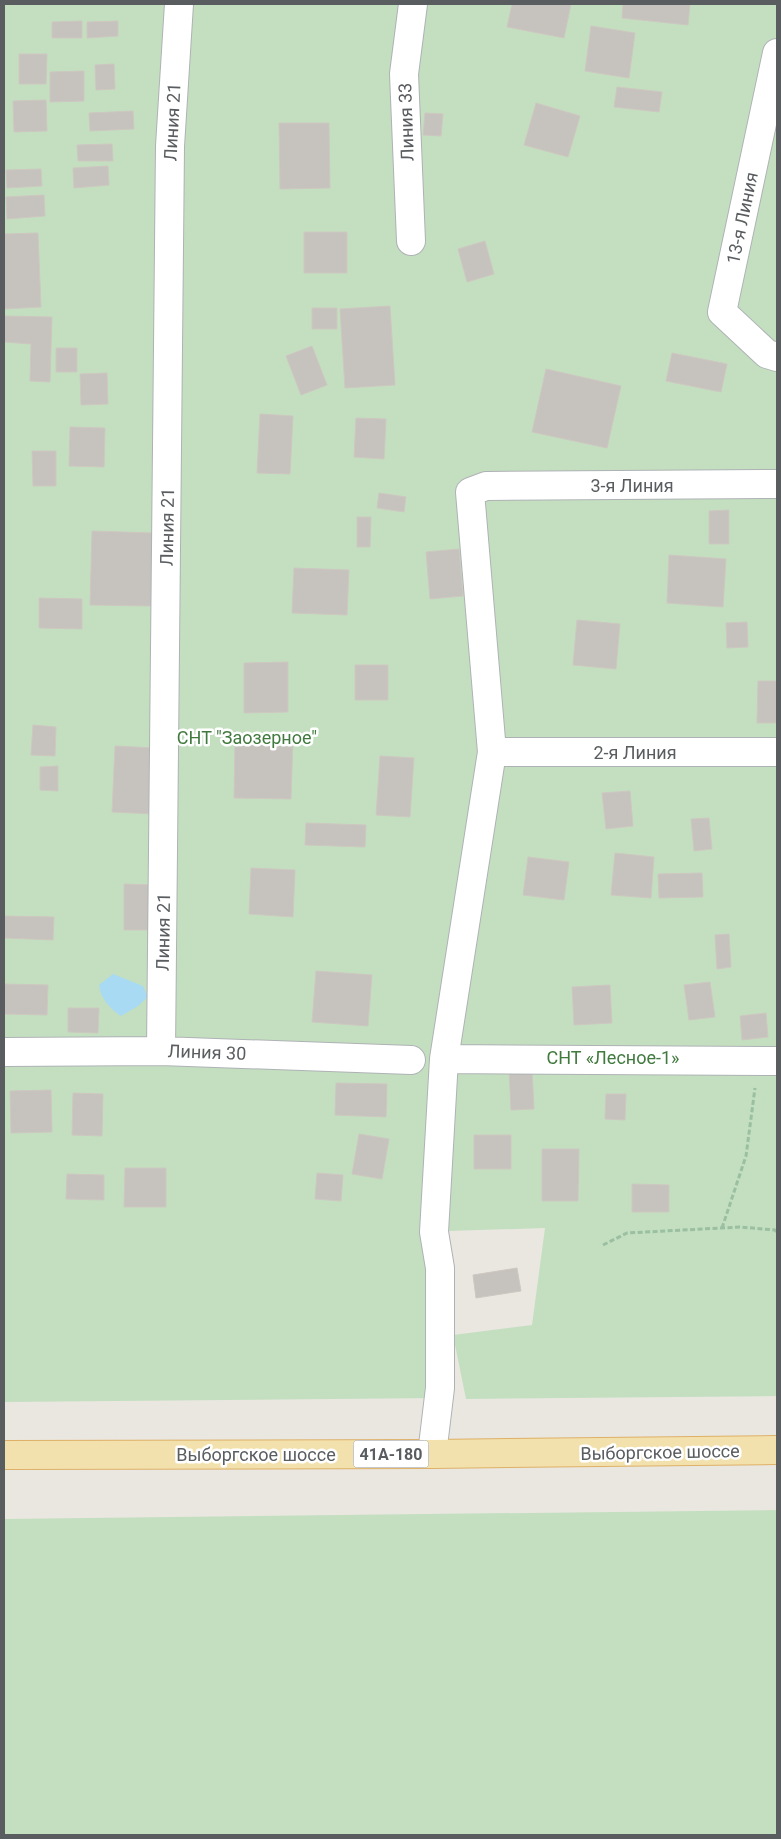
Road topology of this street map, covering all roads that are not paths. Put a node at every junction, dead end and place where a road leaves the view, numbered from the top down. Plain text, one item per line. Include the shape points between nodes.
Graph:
1 (179, 4) edge
2 (413, 4) edge
3 (777, 53) edge
4 (411, 241) dead end
5 (777, 357) edge
6 (777, 484) edge
7 (492, 752) junction
8 (777, 752) edge
9 (161, 1051) junction
10 (4, 1052) edge
11 (444, 1059) junction
12 (411, 1060) dead end
13 (768, 1061) edge
14 (777, 1450) edge
15 (432, 1454) junction
16 (4, 1455) edge

1 - 9 street, Линия 21 via 170,146
2 - 4 street, Линия 33 via 404,74
3 - 5 street, 13-я Линия via 722,312 767,354
6 - 7 street, 3-я Линия via 486,486 470,492
7 - 8 street, 2-я Линия
7 - 11 street
9 - 10 street, Линия 30
9 - 12 street, Линия 30
11 - 13 street
11 - 15 street via 434,1232 440,1268 440,1388
14 - 15 main road, Выборгское шоссе / 41А-180
15 - 16 main road, Выборгское шоссе / 41А-180

